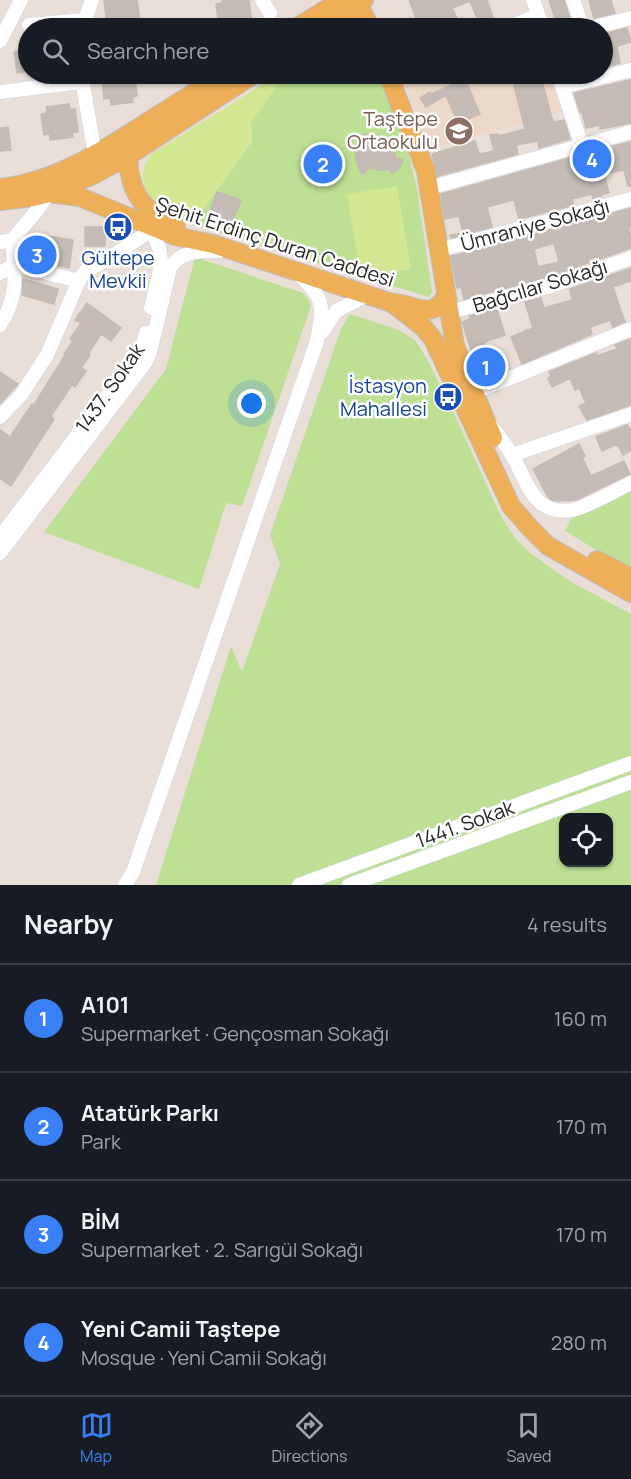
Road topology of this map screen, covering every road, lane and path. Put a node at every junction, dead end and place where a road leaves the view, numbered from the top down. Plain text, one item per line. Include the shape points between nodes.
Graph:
1 (21, 0) edge
2 (92, 0) edge
3 (262, 0) edge
4 (533, 0) edge
5 (573, 0) edge
6 (348, 2) edge
7 (270, 13) dead end
8 (538, 15) junction
9 (84, 18) edge
10 (316, 18) edge
11 (332, 18) edge
12 (362, 18) edge
13 (531, 18) edge
14 (539, 18) edge
15 (579, 18) edge
16 (631, 18) edge
17 (613, 22) edge
18 (0, 41) edge
19 (631, 70) edge
20 (613, 73) edge
21 (46, 84) edge
22 (82, 84) edge
23 (211, 84) edge
24 (218, 84) edge
25 (236, 84) edge
26 (398, 84) edge
27 (561, 84) edge
28 (0, 92) edge
29 (631, 132) edge
30 (582, 146) junction
31 (122, 149) junction
32 (94, 154) junction
33 (0, 188) edge
34 (429, 188) junction
35 (49, 193) junction
36 (631, 199) edge
37 (0, 201) edge
38 (146, 226) junction
39 (6, 241) edge
40 (213, 244) junction
41 (439, 250) junction
42 (235, 251) junction
43 (631, 258) edge
44 (14, 265) junction
45 (293, 270) junction
46 (0, 273) edge
47 (79, 281) junction
48 (367, 295) junction
49 (392, 303) junction
50 (448, 304) junction
51 (0, 325) edge
52 (631, 329) edge
53 (454, 335) junction
54 (433, 339) junction
55 (317, 341) junction
56 (473, 393) junction
57 (482, 414) junction
58 (631, 414) edge
59 (0, 417) edge
60 (512, 455) junction
61 (631, 483) edge
62 (0, 537) edge
63 (0, 553) edge
64 (631, 578) edge
65 (631, 593) edge
66 (631, 763) edge
67 (631, 782) edge
68 (133, 878) edge
69 (125, 885) edge
70 (299, 885) edge
71 (349, 885) edge

1 - 18 street
2 - 9 street
3 - 7 street
4 - 8 street
5 - 15 street
6 - 10 main road
6 - 11 main road
6 - 12 main road
8 - 13 street
8 - 14 street
16 - 17 street
19 - 20 street
21 - 28 street
22 - 32 street
23 - 31 main road
24 - 31 main road
25 - 31 main road
26 - 34 main road
27 - 30 street
29 - 30 street
30 - 34 street
31 - 32 main road
31 - 35 main road via 82,180
31 - 40 main road via 133,186 147,208
32 - 33 main road via 46,178
34 - 41 main road
35 - 37 main road
35 - 38 main road, Şehit Erdinç Duran Caddesi via 80,197
35 - 39 street
36 - 41 street, Ümraniye Sokağı
38 - 40 main road, Şehit Erdinç Duran Caddesi
38 - 47 street via 105,261 86,271
38 - 62 street, 1437. Sokak via 159,244 162,258 143,346
39 - 44 street
40 - 42 main road, Şehit Erdinç Duran Caddesi
41 - 50 main road
42 - 45 main road, Şehit Erdinç Duran Caddesi
42 - 63 street via 207,250 174,261 145,363
43 - 50 street, Bağcılar Sokağı via 551,285
44 - 46 street
44 - 47 street
44 - 51 street via 10,311
45 - 48 main road, Şehit Erdinç Duran Caddesi
45 - 55 street via 319,296 322,309
47 - 59 street via 47,355
48 - 49 main road, Şehit Erdinç Duran Caddesi
48 - 55 street via 336,311
49 - 50 main road via 431,310
49 - 54 main road, Şehit Erdinç Duran Caddesi
50 - 53 main road
52 - 56 street
53 - 54 main road via 445,323 432,330
53 - 56 main road
54 - 65 main road, Şehit Erdinç Duran Caddesi via 512,506 548,546
55 - 68 street
56 - 57 main road
57 - 60 street
57 - 64 main road via 523,502 540,522 564,543
58 - 60 street
60 - 61 street via 539,503 552,510 574,510
66 - 70 street, 1441. Sokak
67 - 71 street, 1441. Sokak
68 - 69 street

